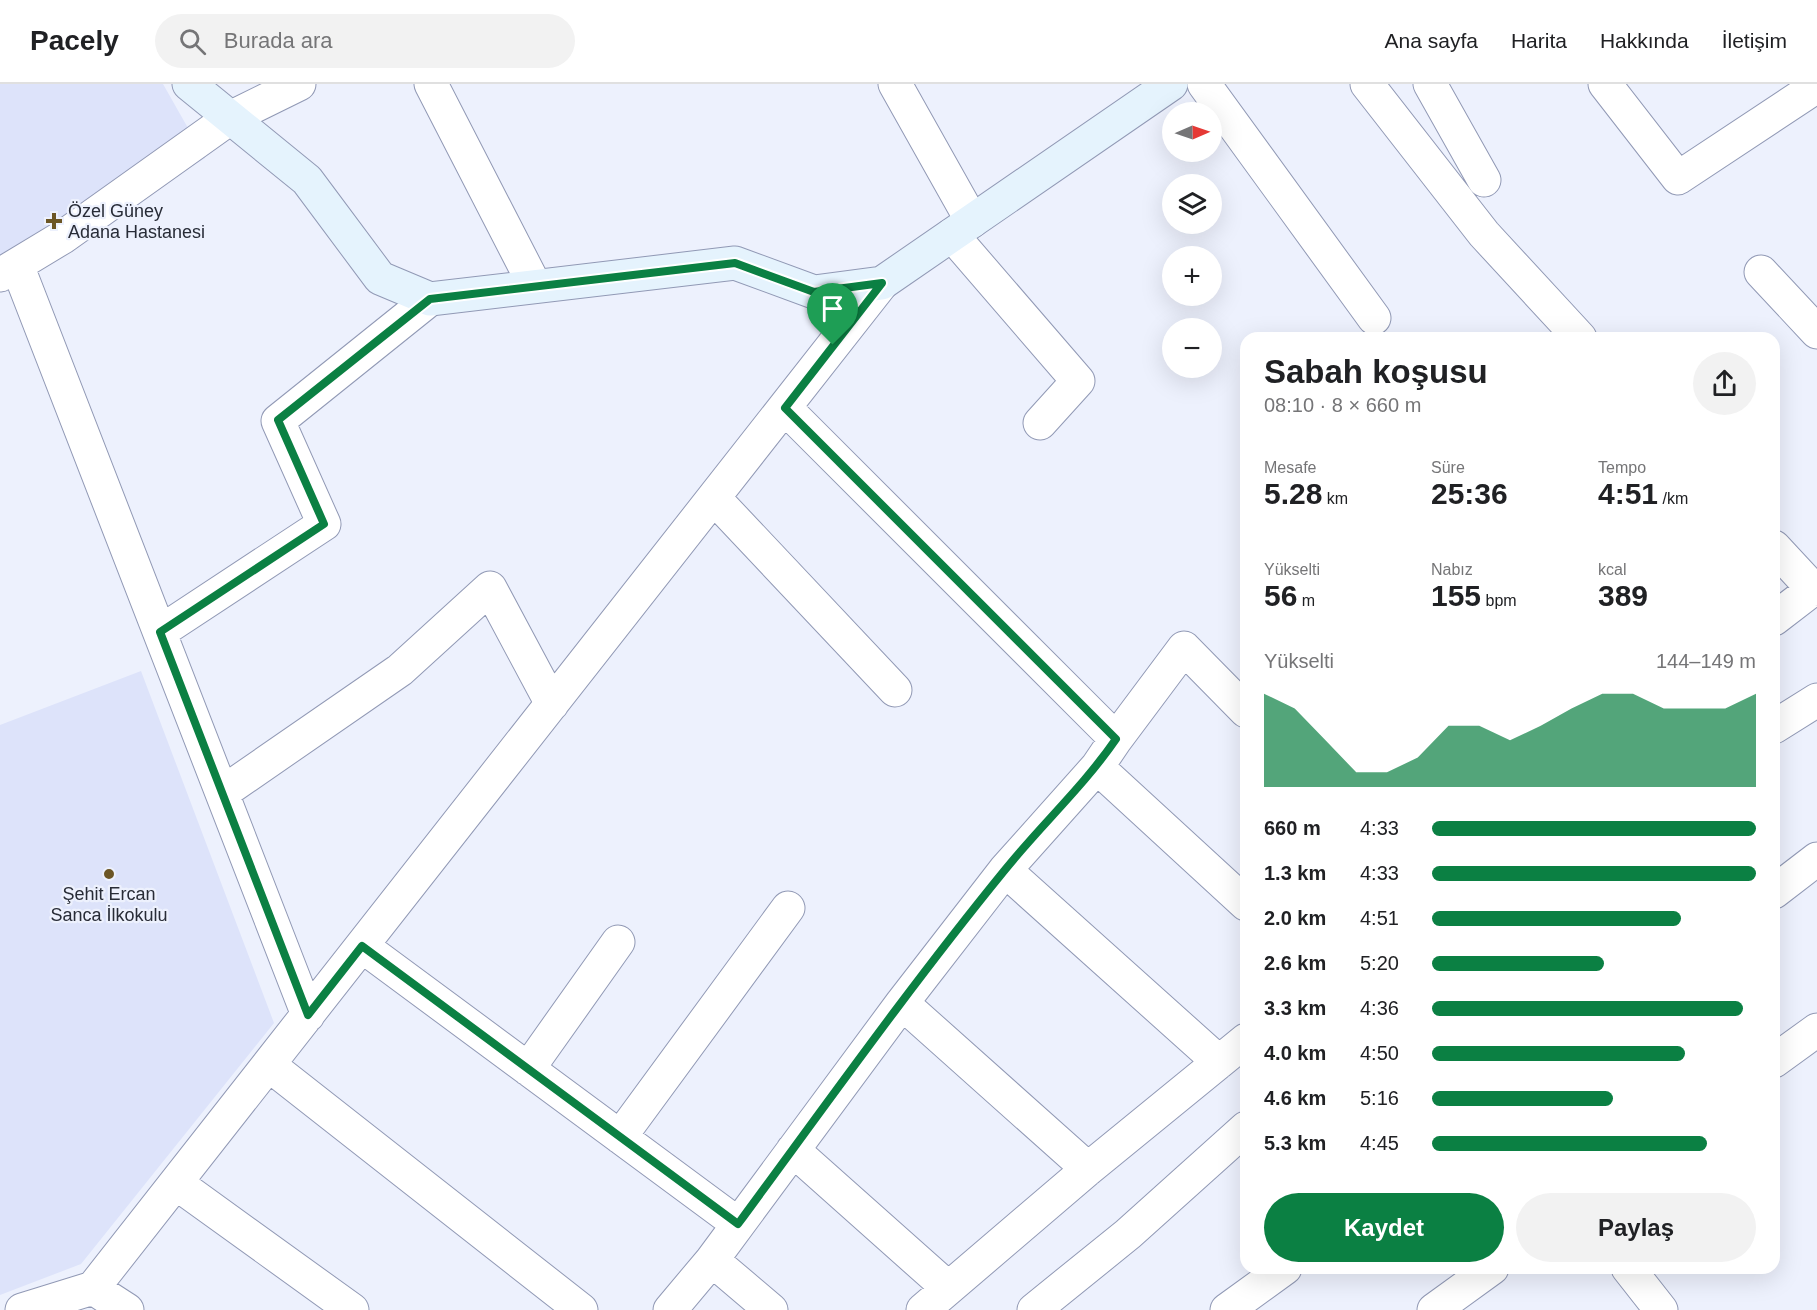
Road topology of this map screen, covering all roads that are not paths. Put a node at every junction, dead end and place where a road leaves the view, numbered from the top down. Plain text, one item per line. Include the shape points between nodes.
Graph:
1 (189, 84) edge
2 (299, 84) edge
3 (431, 84) edge
4 (895, 84) edge
5 (1171, 84) edge
6 (1204, 84) edge
7 (1367, 84) edge
8 (1430, 84) edge
9 (1605, 84) edge
10 (1817, 86) edge
11 (230, 118) junction
12 (1484, 180) dead end
13 (962, 228) junction
14 (8, 270) edge
15 (1761, 272) dead end
16 (882, 283) junction
17 (535, 286) junction
18 (430, 299) junction
19 (1374, 318) dead end
20 (1574, 332) edge
21 (1817, 332) edge
22 (785, 408) junction
23 (1040, 423) dead end
24 (714, 498) junction
25 (1780, 553) edge
26 (1815, 587) edge
27 (1780, 614) edge
28 (160, 632) junction
29 (895, 690) dead end
30 (1817, 700) edge
31 (552, 704) junction
32 (1240, 705) edge
33 (1780, 723) edge
34 (1116, 739) junction
35 (1097, 767) junction
36 (222, 793) junction
37 (1817, 859) edge
38 (1005, 870) junction
39 (1780, 887) edge
40 (1240, 898) edge
41 (788, 908) dead end
42 (618, 942) dead end
43 (362, 946) junction
44 (902, 1002) junction
45 (308, 1015) junction
46 (1817, 1030) edge
47 (1240, 1045) edge
48 (1780, 1057) edge
49 (1219, 1062) junction
50 (269, 1065) junction
51 (528, 1069) junction
52 (1240, 1133) edge
53 (620, 1137) junction
54 (793, 1150) junction
55 (1088, 1169) junction
56 (176, 1183) junction
57 (738, 1224) junction
58 (712, 1260) junction
59 (1277, 1274) edge
60 (1484, 1274) edge
61 (1633, 1274) edge
62 (93, 1288) junction
63 (948, 1288) junction
64 (22, 1310) edge
65 (127, 1310) edge
66 (352, 1310) edge
67 (581, 1310) edge
68 (670, 1310) edge
69 (771, 1310) edge
70 (923, 1310) edge
71 (1034, 1310) edge
72 (1227, 1310) edge
73 (1434, 1310) edge
74 (1660, 1310) edge

1 - 11 main road
2 - 11 street
3 - 17 street
4 - 13 street
5 - 13 main road
6 - 19 street
7 - 20 street via 1484,234
8 - 12 street
9 - 10 street via 1678,178
11 - 14 street via 63,237
11 - 18 main road via 308,180 380,278
13 - 16 main road
13 - 23 street via 1078,381
14 - 28 street
15 - 21 street
16 - 17 main road via 814,292 735,263
16 - 22 street
17 - 18 main road
18 - 28 street via 278,420 324,524
22 - 24 street
22 - 34 street
24 - 29 street
24 - 31 street
25 - 26 street
26 - 27 street
28 - 36 street
30 - 33 street
31 - 36 street via 490,588 400,670
31 - 43 street
32 - 34 street via 1184,648
34 - 35 street
35 - 38 street
35 - 40 street
36 - 45 street
37 - 39 street
38 - 44 street
38 - 49 street
41 - 53 street
42 - 51 street
43 - 45 street
43 - 51 street
44 - 54 street
44 - 55 street
45 - 50 street
46 - 48 street
47 - 49 street
49 - 55 street
50 - 56 street
50 - 67 street
51 - 53 street
52 - 71 street via 1128,1234
53 - 57 street
54 - 57 street
54 - 63 street
55 - 63 street
56 - 62 street
56 - 66 street
57 - 58 street
58 - 68 street
58 - 69 street
59 - 72 street
60 - 73 street
61 - 74 street
62 - 64 street
62 - 65 street
63 - 70 street

